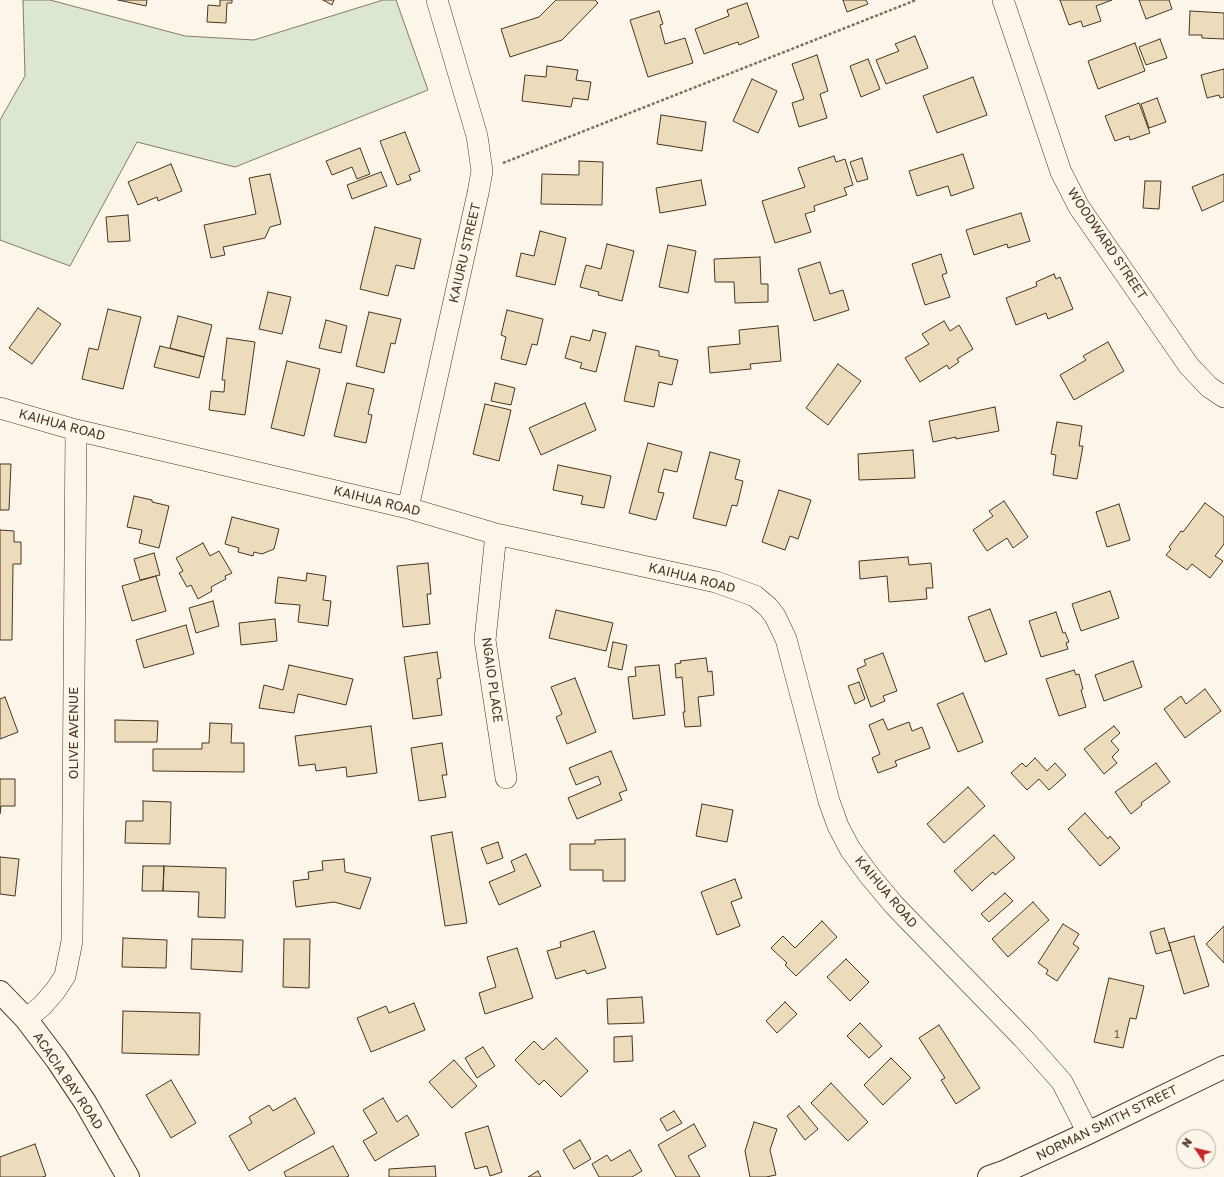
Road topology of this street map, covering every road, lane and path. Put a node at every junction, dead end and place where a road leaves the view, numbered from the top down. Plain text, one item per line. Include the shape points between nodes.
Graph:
1 (437, 0) edge
2 (916, 0) edge
3 (1003, 0) edge
4 (482, 171) junction
5 (1224, 397) edge
6 (0, 408) edge
7 (76, 430) junction
8 (408, 508) junction
9 (496, 534) junction
10 (506, 778) dead end
11 (0, 992) edge
12 (26, 1019) junction
13 (1224, 1067) edge
14 (1088, 1133) junction
15 (128, 1177) edge
16 (989, 1177) edge

1 - 4 street, KAIURU STREET via 478,136
2 - 4 path
3 - 5 street, WOODWARD STREET via 1061,172 1079,207 1189,366 1209,387
4 - 8 street, KAIURU STREET
6 - 7 street, KAIHUA ROAD
7 - 8 street, KAIHUA ROAD
7 - 12 street, OLIVE AVENUE via 72,942 65,976 42,1006
8 - 9 street, KAIHUA ROAD
9 - 10 street, NGAIO PLACE via 484,640
9 - 14 street, KAIHUA ROAD via 716,582 755,596 768,607 786,639 829,800 850,849 894,905 1023,1038 1062,1082
11 - 12 street, ACACIA BAY ROAD
12 - 15 street, ACACIA BAY ROAD via 85,1102
13 - 14 street, NORMAN SMITH STREET
14 - 16 street, NORMAN SMITH STREET

